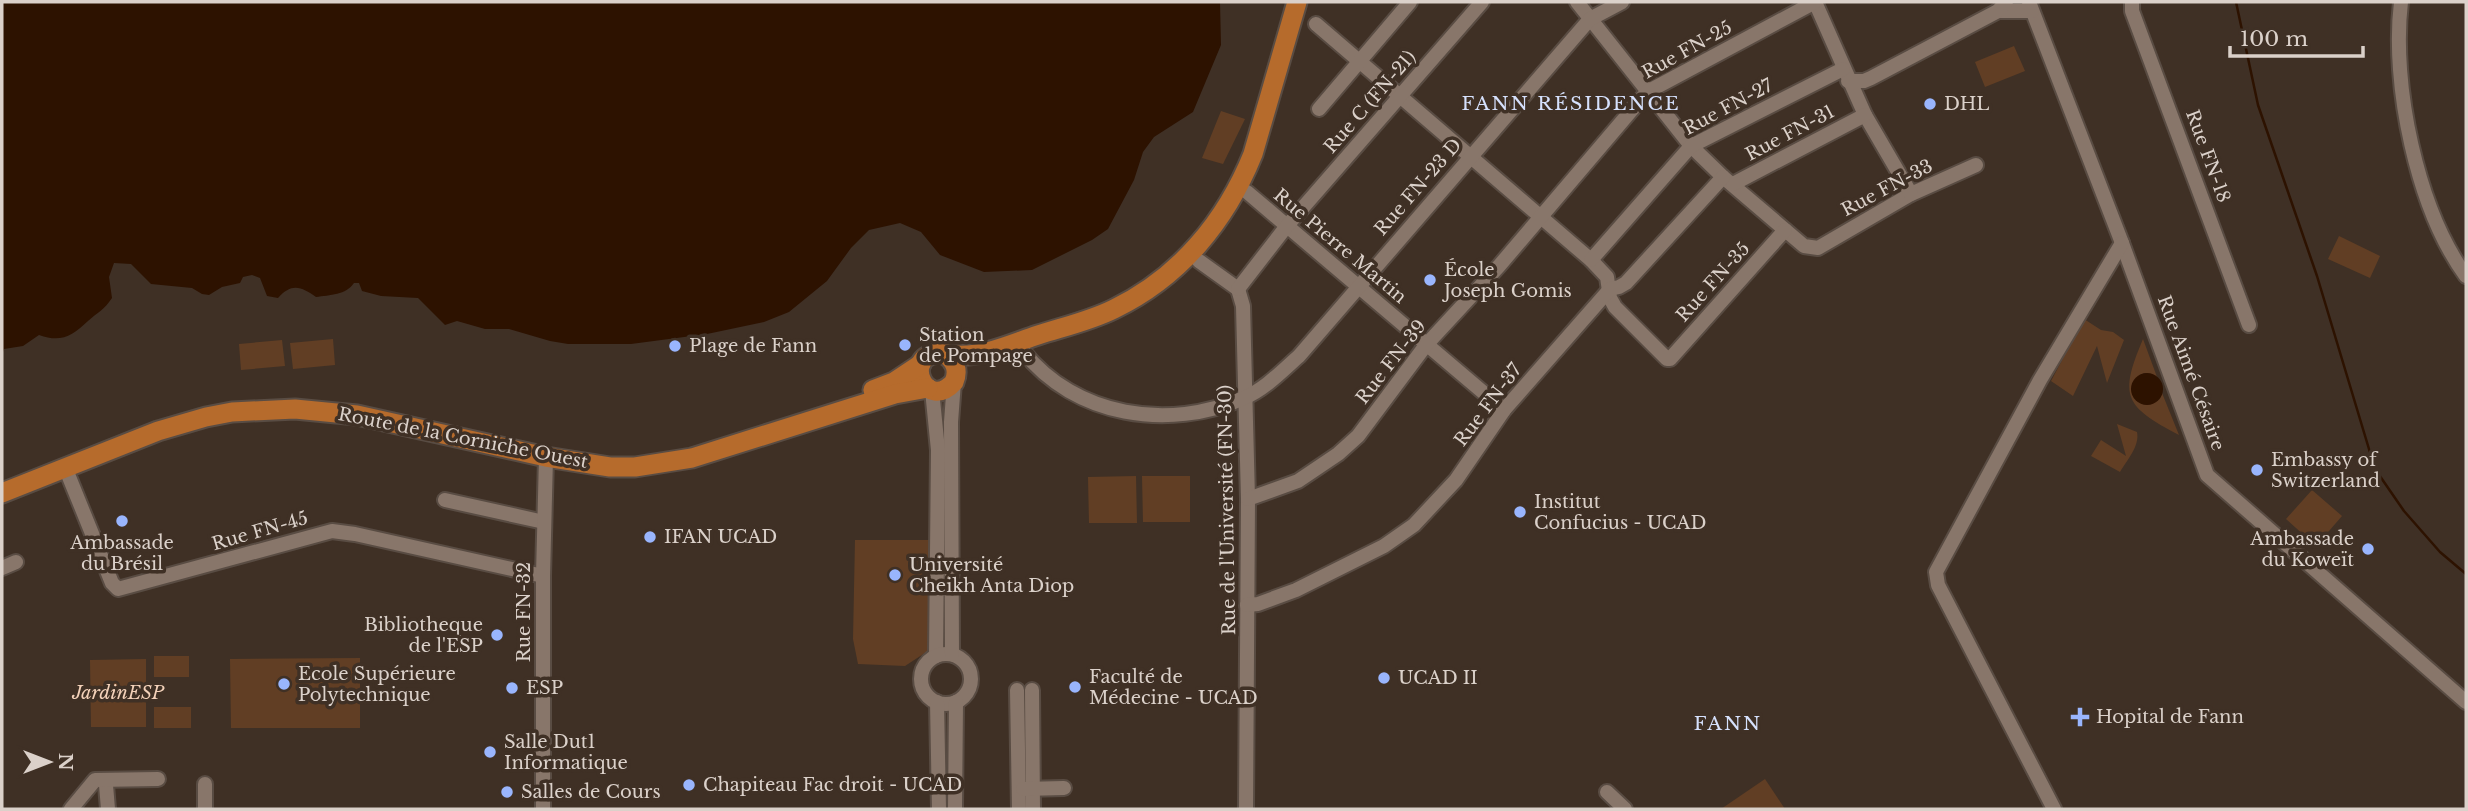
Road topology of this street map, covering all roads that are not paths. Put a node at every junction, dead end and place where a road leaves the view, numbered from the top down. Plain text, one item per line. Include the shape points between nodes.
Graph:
1 (1297, 2) edge
2 (1308, 2) edge
3 (1410, 2) edge
4 (1482, 2) edge
5 (1577, 2) edge
6 (1622, 2) edge
7 (1815, 2) edge
8 (2132, 2) edge
9 (2401, 2) edge
10 (2030, 6) edge
11 (2002, 7) edge
12 (1590, 19) junction
13 (1316, 24) dead end
14 (1359, 61) junction
15 (1846, 75) junction
16 (1647, 92) junction
17 (1400, 96) junction
18 (1319, 109) dead end
19 (1865, 115) junction
20 (1691, 146) junction
21 (1470, 156) junction
22 (1976, 165) dead end
23 (1728, 181) junction
24 (1247, 192) junction
25 (1911, 194) junction
26 (1540, 216) junction
27 (1286, 227) junction
28 (1785, 230) junction
29 (2122, 243) junction
30 (1591, 260) junction
31 (1199, 261) junction
32 (2466, 276) edge
33 (1359, 286) junction
34 (1238, 289) junction
35 (1610, 289) junction
36 (2249, 325) dead end
37 (1426, 345) junction
38 (1023, 351) junction
39 (945, 355) junction
40 (921, 364) junction
41 (956, 379) junction
42 (930, 389) junction
43 (1244, 398) junction
44 (1504, 410) junction
45 (546, 457) junction
46 (65, 467) junction
47 (2, 481) edge
48 (2, 493) edge
49 (1248, 499) junction
50 (445, 500) dead end
51 (544, 522) junction
52 (16, 562) dead end
53 (2, 568) edge
54 (543, 576) junction
55 (1247, 606) junction
56 (952, 654) junction
57 (936, 656) junction
58 (1025, 690) dead end
59 (937, 702) junction
60 (956, 702) junction
61 (2466, 702) edge
62 (158, 779) dead end
63 (103, 780) junction
64 (205, 784) dead end
65 (1064, 788) dead end
66 (1025, 789) junction
67 (1607, 792) dead end
68 (71, 809) edge
69 (108, 809) edge
70 (205, 809) edge
71 (543, 809) edge
72 (939, 809) edge
73 (955, 809) edge
74 (1019, 809) edge
75 (1033, 809) edge
76 (1246, 809) edge
77 (1625, 809) edge
78 (2054, 809) edge

1 - 39 highway via 1245,173 1223,213 1181,264 1111,310 979,354
2 - 24 highway
3 - 14 street
4 - 17 street, Rue C (FN-21)
5 - 12 street
6 - 12 street, Rue FN-23 D
7 - 15 street
7 - 16 street, Rue FN-25
8 - 36 street, Rue FN-18
9 - 32 street via 2400,64 2410,140 2444,240
10 - 11 street
10 - 29 street, Rue Aimé Césaire
11 - 15 street, Rue FN-27 via 1871,78 1864,81
12 - 16 street
12 - 21 street, Rue FN-23 D
13 - 14 street
14 - 17 street
14 - 18 street
15 - 19 street
15 - 20 street, Rue FN-27
16 - 20 street
16 - 26 street, Rue FN-25
17 - 21 street
17 - 27 street, Rue C (FN-21)
19 - 23 street, Rue FN-31
19 - 25 street
20 - 23 street
20 - 30 street, Rue FN-27
21 - 26 street
21 - 33 street, Rue FN-23 D
22 - 25 street, Rue FN-33
23 - 28 street
23 - 35 street, Rue FN-37 via 1626,283
24 - 27 street, Rue Pierre Martin
24 - 31 highway
25 - 28 street, Rue FN-33 via 1818,248 1804,246
26 - 30 street
26 - 37 street, Rue FN-39
27 - 33 street, Rue Pierre Martin
27 - 34 street
28 - 35 street, Rue FN-35 via 1670,359 1615,307
29 - 61 street, Rue Aimé Césaire via 2207,475
29 - 78 street via 2040,380 1936,572 1938,585
30 - 35 street via 1607,277
31 - 34 street
31 - 38 highway via 1117,318
33 - 37 street, Rue Pierre Martin
33 - 43 street, Rue FN-23 D via 1299,356
34 - 43 street, Rue de l'Université (FN-30) via 1244,306
35 - 44 street, Rue FN-37
37 - 44 street, Rue Pierre Martin
37 - 49 street, Rue FN-39 via 1358,436 1338,454 1298,481
38 - 41 highway
38 - 43 street, Rue FN-23 D via 1034,366 1072,393 1133,414 1192,414
39 - 40 highway via 929,356
39 - 41 highway via 954,363
40 - 42 highway via 920,377
40 - 47 highway, Route de la Corniche Ouest via 881,387 718,442 668,454 608,457 344,401 266,399 163,418
41 - 42 highway via 943,390
41 - 56 street via 951,422
42 - 45 highway, Route de la Corniche Ouest via 895,394 664,464 610,467
42 - 57 street via 938,450
43 - 49 street, Rue de l'Université (FN-30)
44 - 55 street, Rue FN-37 via 1456,481 1414,524 1384,546 1315,581
45 - 46 highway, Route de la Corniche Ouest via 357,415 283,409 206,417
45 - 51 street, Rue FN-32
46 - 48 highway, Route de la Corniche Ouest
46 - 54 street, Rue FN-45 via 118,589 332,531
49 - 55 street, Rue de l'Université (FN-30)
50 - 51 street
51 - 54 street, Rue FN-32
52 - 53 street
54 - 71 street, Rue FN-32
55 - 76 street, Rue de l'Université (FN-30)
56 - 57 street
56 - 60 street via 964,661 971,673 970,687
57 - 59 street via 926,663 921,676 923,689
58 - 66 street
59 - 60 street
59 - 72 street
60 - 73 street
62 - 63 street
63 - 68 street via 92,783
63 - 69 street
64 - 70 street
65 - 66 street
66 - 74 street
66 - 75 street
67 - 77 street

